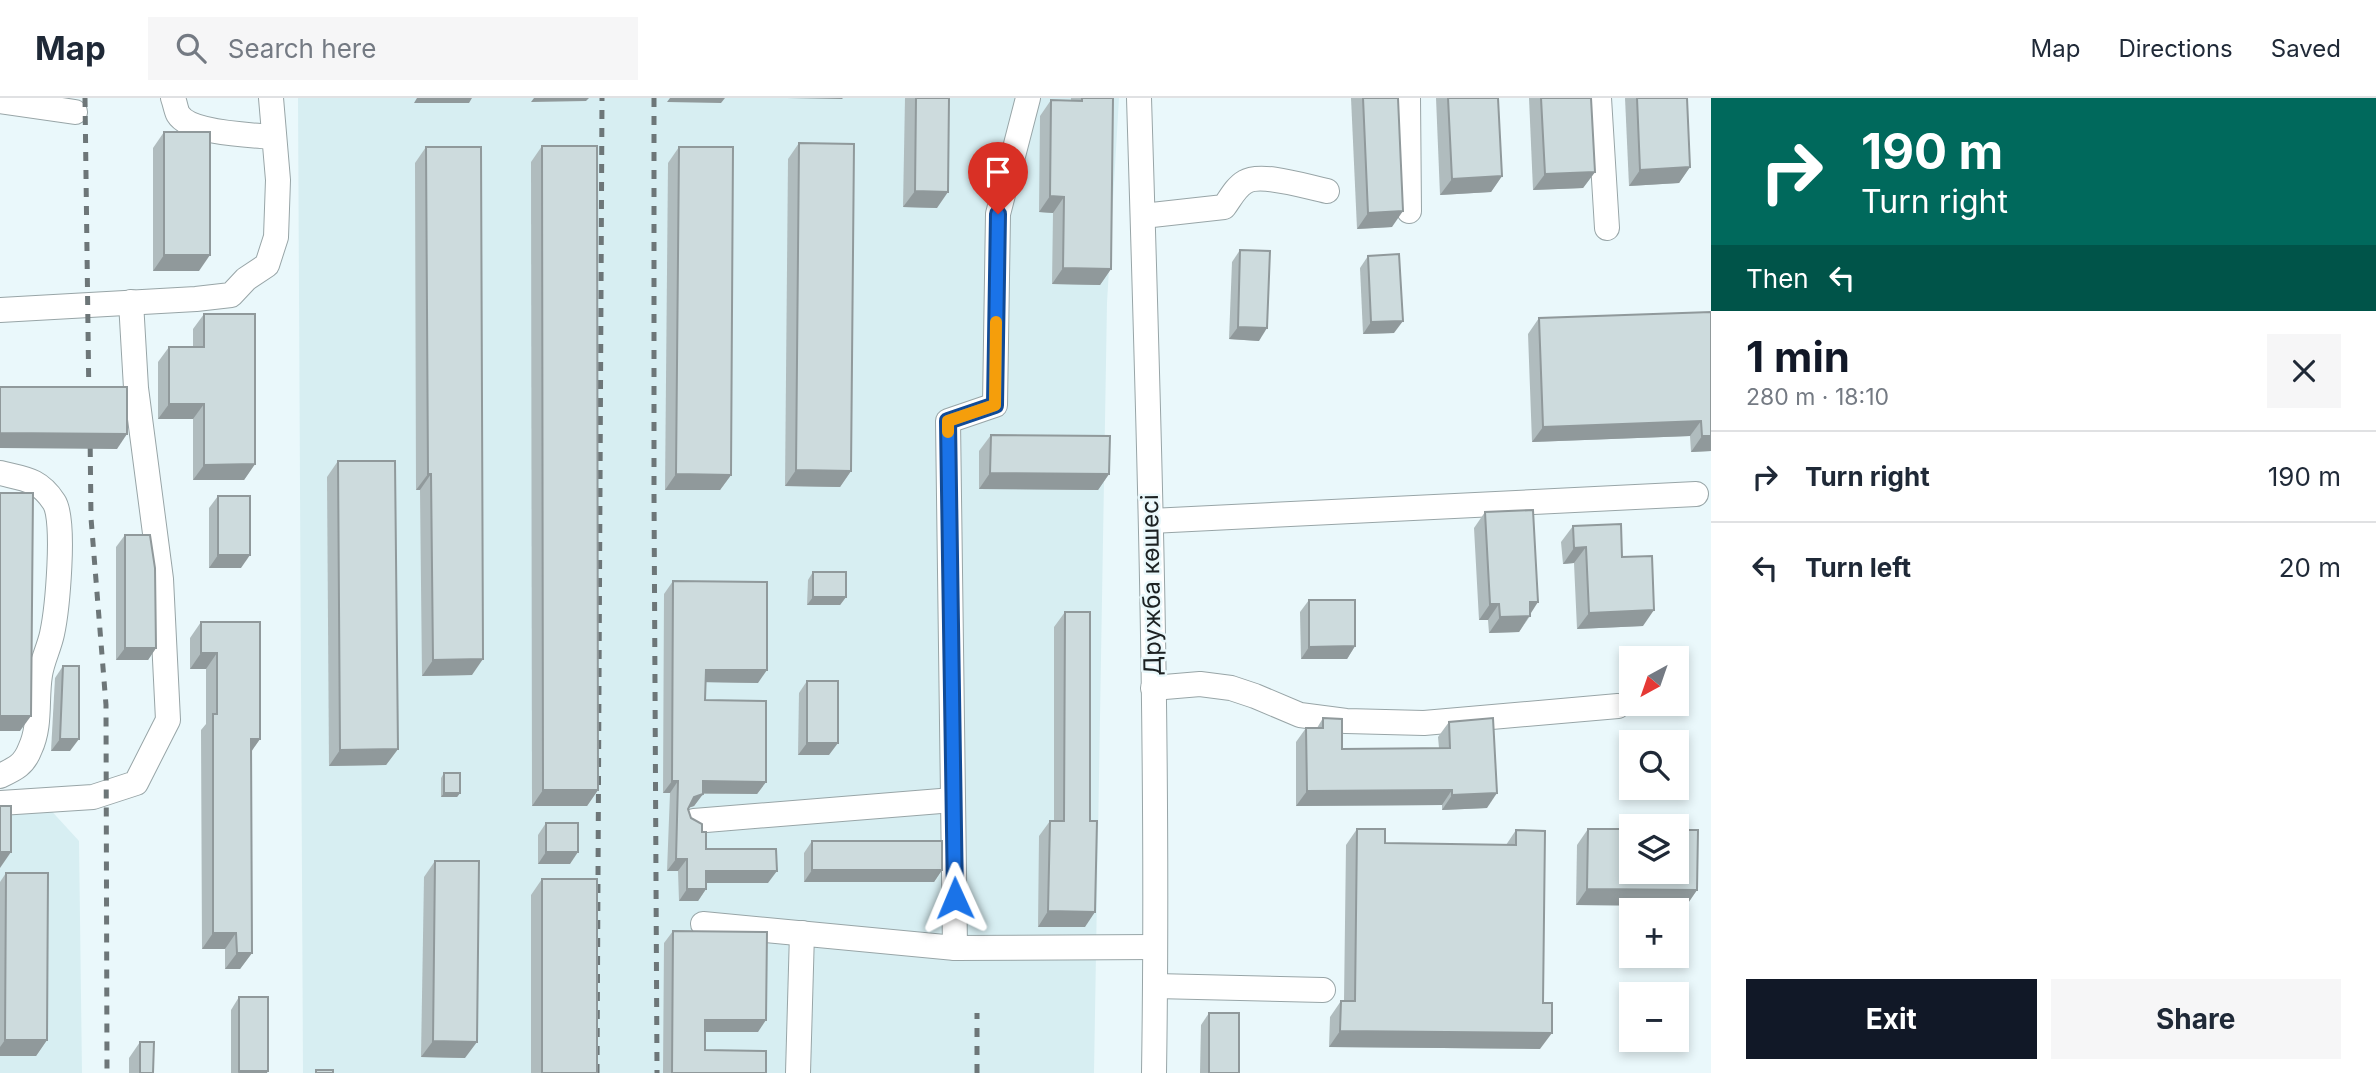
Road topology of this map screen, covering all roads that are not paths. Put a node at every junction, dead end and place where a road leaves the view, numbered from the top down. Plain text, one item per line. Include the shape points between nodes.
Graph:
1 (173, 98) edge
2 (271, 98) edge
3 (1028, 98) edge
4 (1139, 98) edge
5 (1408, 98) edge
6 (1599, 98) edge
7 (0, 101) edge
8 (75, 112) dead end
9 (274, 137) junction
10 (1327, 191) dead end
11 (1409, 211) dead end
12 (1143, 216) junction
13 (1607, 228) dead end
14 (131, 302) junction
15 (0, 310) edge
16 (0, 473) edge
17 (1696, 494) dead end
18 (1151, 521) junction
19 (1153, 688) junction
20 (1618, 706) dead end
21 (0, 776) edge
22 (953, 800) junction
23 (0, 803) edge
24 (694, 821) edge
25 (703, 924) dead end
26 (802, 933) junction
27 (1155, 947) junction
28 (955, 948) junction
29 (1155, 986) junction
30 (1323, 990) dead end
31 (798, 1073) edge
32 (1154, 1073) edge

1 - 9 street via 179,115 190,124
2 - 9 street
3 - 22 street via 998,214 995,405 948,421
4 - 12 street, Дружба көшесі
5 - 11 street
6 - 13 street
7 - 8 street
9 - 14 street via 276,237 267,265 231,295
10 - 12 street via 1259,177 1245,181 1224,208
12 - 18 street, Дружба көшесі
14 - 15 street
14 - 23 street via 136,388 161,579 168,720 136,783 93,797
16 - 21 street via 36,481 56,504 59,528 57,603 40,674 32,747 21,766
17 - 18 street
18 - 19 street, Дружба көшесі
19 - 20 street via 1200,684 1231,688 1300,715 1346,721 1424,723
19 - 27 street, Дружба көшесі
22 - 24 street
22 - 28 street
25 - 26 street
26 - 28 street
26 - 31 street
27 - 28 street
27 - 29 street, Дружба көшесі
29 - 30 street
29 - 32 street, Дружба көшесі

